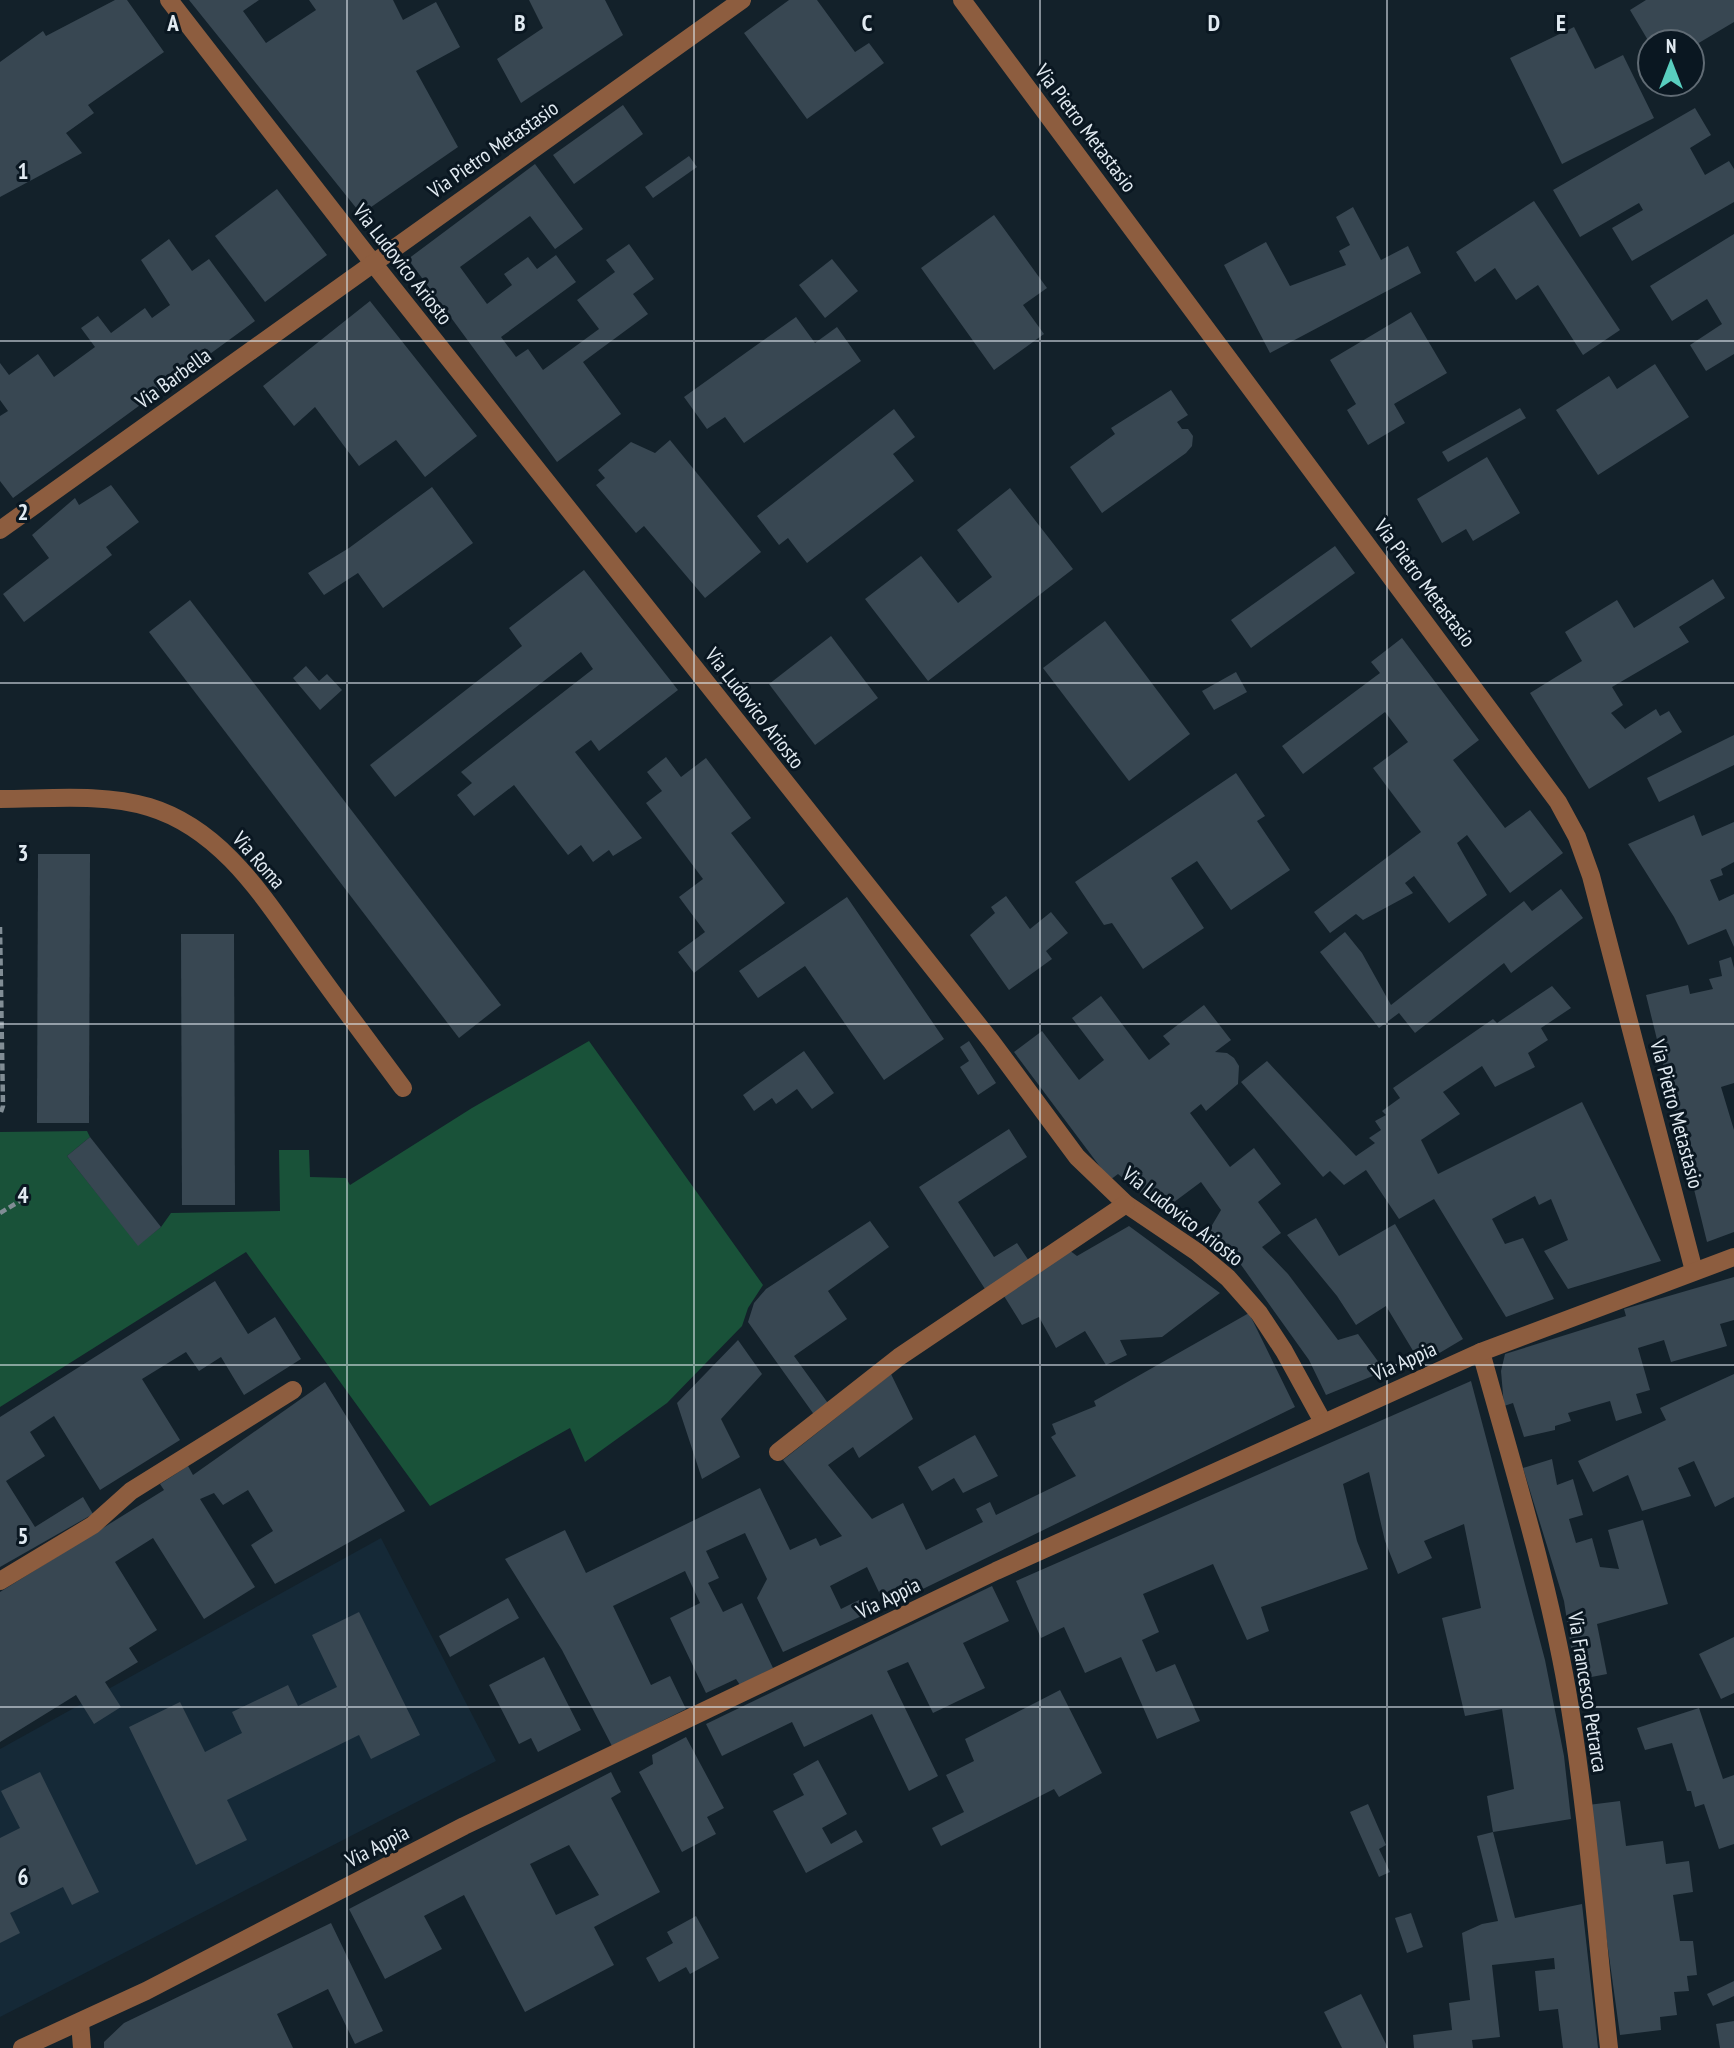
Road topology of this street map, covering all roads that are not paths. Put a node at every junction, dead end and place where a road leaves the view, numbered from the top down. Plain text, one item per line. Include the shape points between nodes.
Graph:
1 (169, 0) edge
2 (742, 0) edge
3 (962, 0) edge
4 (373, 263) junction
5 (0, 530) edge
6 (0, 799) edge
7 (402, 1088) dead end
8 (1126, 1204) junction
9 (1734, 1257) edge
10 (1694, 1270) junction
11 (1481, 1352) junction
12 (293, 1390) dead end
13 (1323, 1422) junction
14 (778, 1452) dead end
15 (0, 1581) edge
16 (80, 2022) junction
17 (22, 2048) edge
18 (82, 2048) edge
19 (1609, 2048) edge

1 - 4 street, Via Ludovico Ariosto
2 - 4 street, Via Pietro Metastasio
3 - 10 street, Via Pietro Metastasio via 1558,802 1591,876
4 - 5 street, Via Barbella
4 - 8 street, Via Ludovico Ariosto via 991,1041 1077,1157
6 - 7 street, Via Roma via 104,800 149,807 189,825 218,846 248,878
8 - 13 street, Via Ludovico Ariosto via 1228,1278 1284,1351
8 - 14 street via 899,1357
9 - 10 street, Via Appia
10 - 11 street, Via Appia
11 - 13 street, Via Appia
11 - 19 street, Via Francesco Petrarca via 1551,1608 1567,1692
12 - 15 street via 131,1491 93,1525
13 - 16 street, Via Appia via 996,1571 476,1821
16 - 17 street
16 - 18 street

